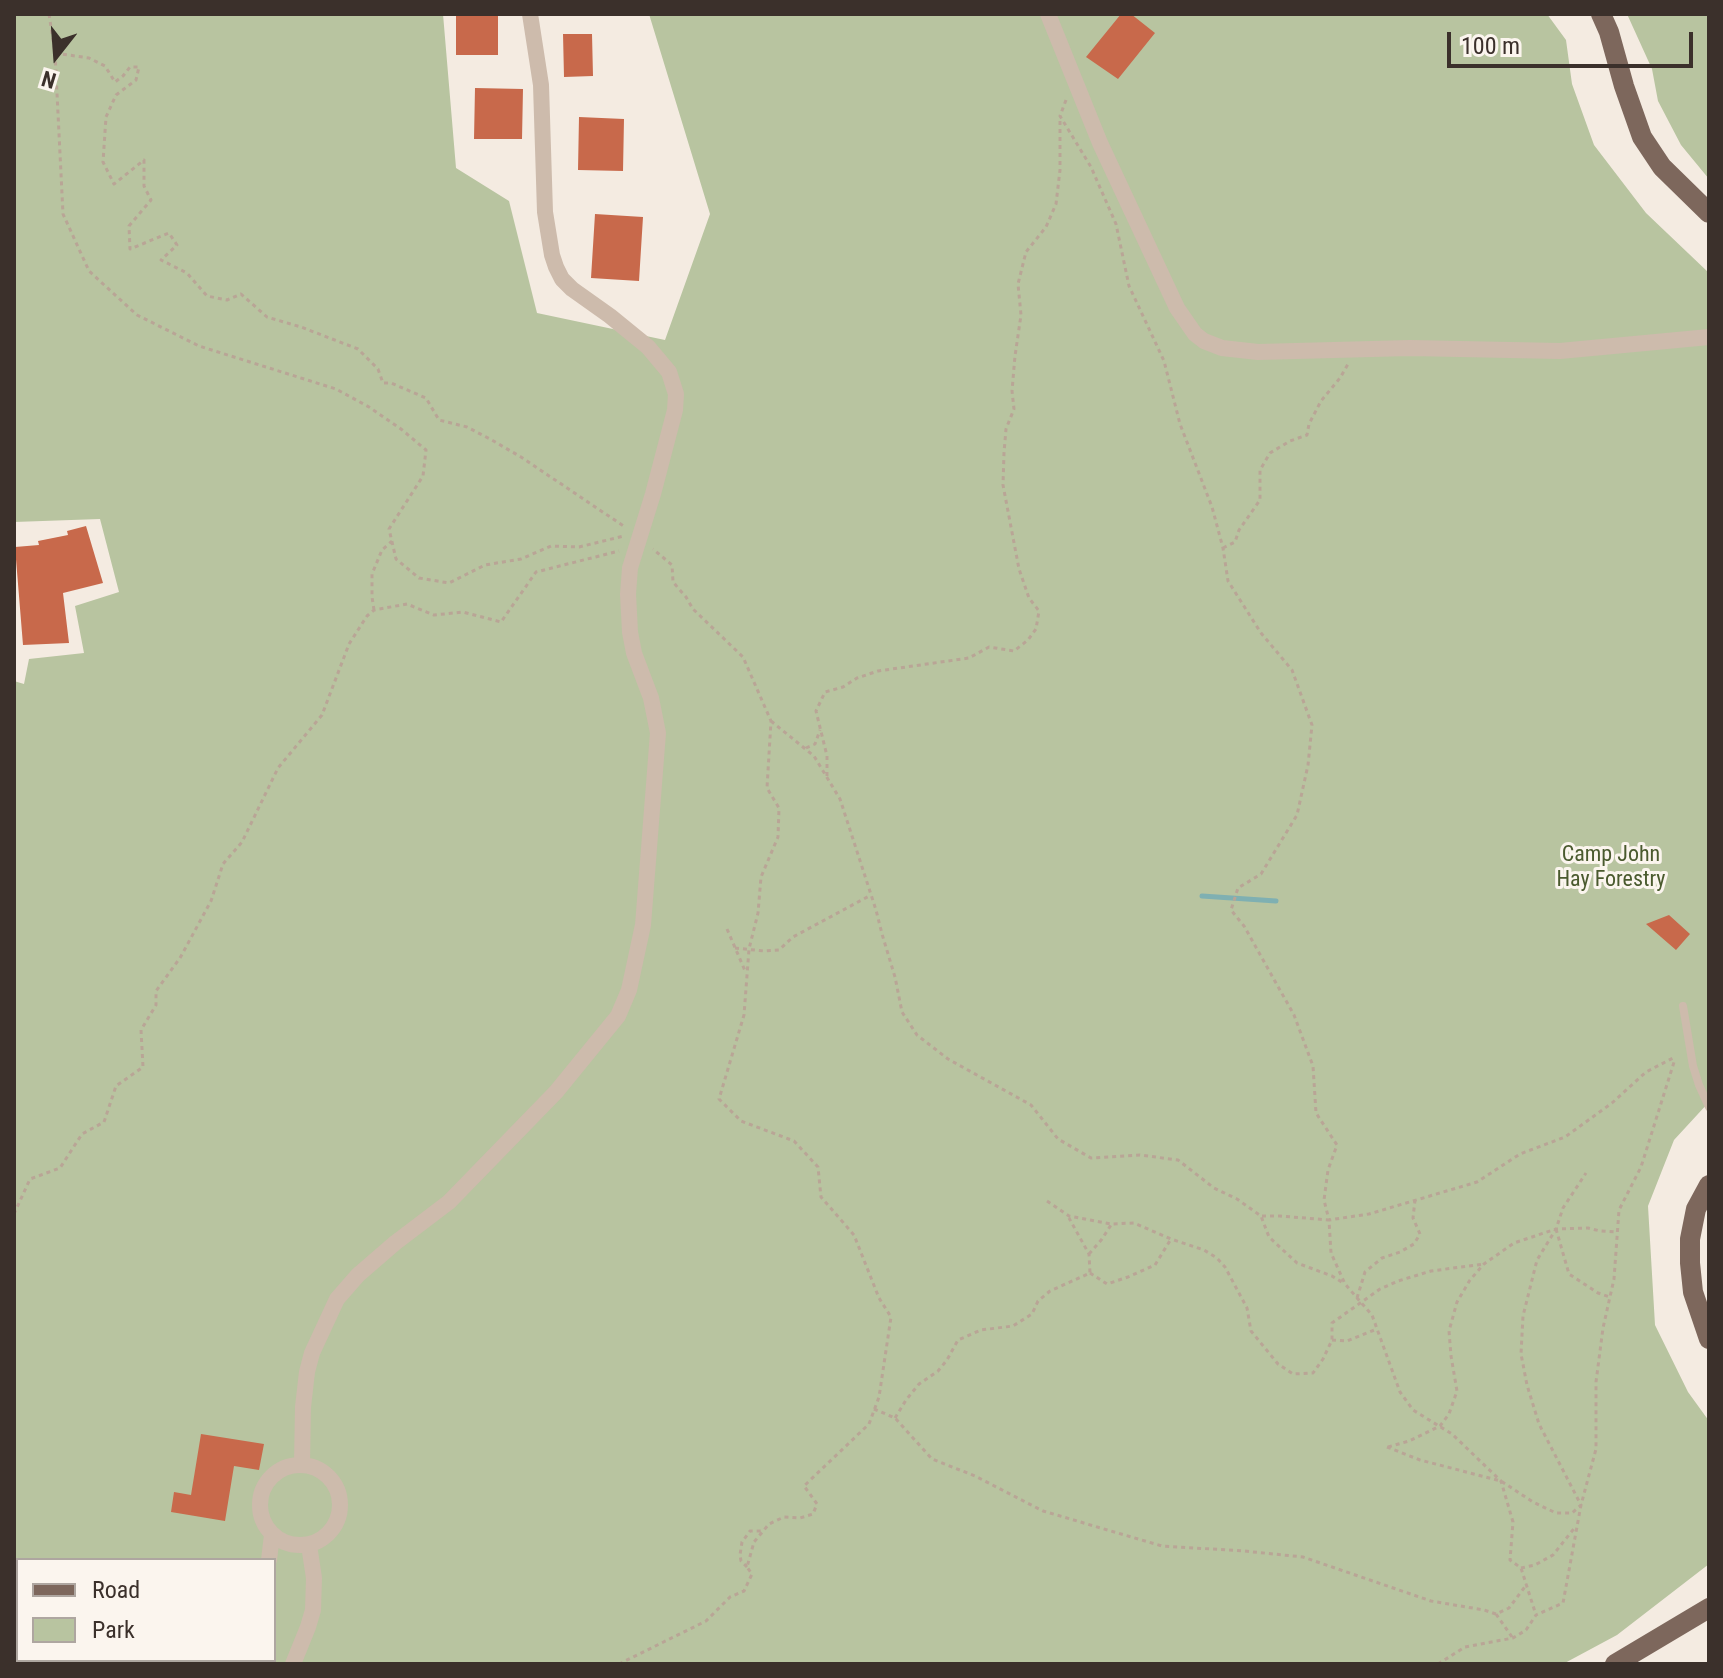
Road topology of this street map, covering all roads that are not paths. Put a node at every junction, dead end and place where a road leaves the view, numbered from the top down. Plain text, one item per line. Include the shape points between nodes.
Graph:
1 (530, 14) edge
2 (1048, 14) edge
3 (1601, 14) edge
4 (1709, 213) edge
5 (1709, 337) edge
6 (1683, 1006) dead end
7 (1709, 1107) edge
8 (1709, 1185) edge
9 (1709, 1339) edge
10 (302, 1464) junction
11 (272, 1535) junction
12 (309, 1545) junction
13 (269, 1558) edge
14 (1709, 1608) edge
15 (293, 1664) edge
16 (1615, 1664) edge

1 - 10 street via 541,85 545,212 556,267 572,289 648,347 675,388 675,410 630,568 628,594 634,653 658,733 643,925 618,1016 556,1092 449,1202 358,1275 337,1299 307,1372
2 - 5 street via 1100,143 1177,308 1204,341 1258,352 1560,351
3 - 4 main road via 1642,137 1662,167
6 - 7 lane via 1693,1066
8 - 9 main road via 1696,1209 1690,1251 1693,1292
10 - 11 street via 272,1475 262,1489 259,1505
10 - 12 street via 328,1476 341,1502 333,1529
11 - 12 street
11 - 13 street
12 - 15 street via 313,1610
14 - 16 main road

